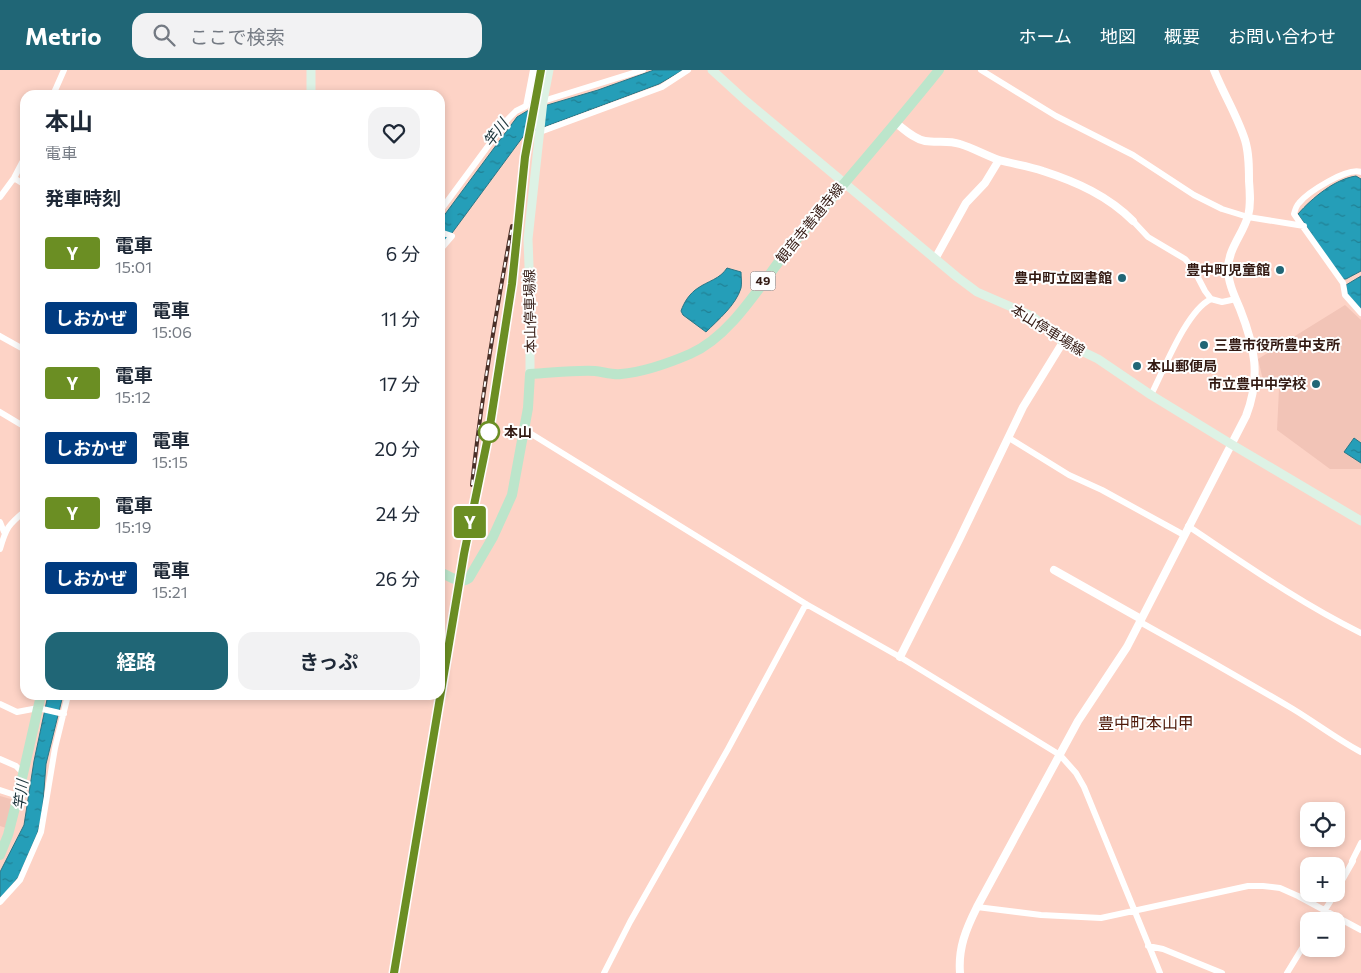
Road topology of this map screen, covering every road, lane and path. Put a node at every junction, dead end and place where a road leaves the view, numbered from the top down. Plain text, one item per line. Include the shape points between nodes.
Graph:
1 (64, 70) edge
2 (311, 70) edge
3 (533, 70) edge
4 (549, 70) edge
5 (643, 70) edge
6 (688, 70) edge
7 (712, 70) edge
8 (939, 70) edge
9 (981, 70) edge
10 (1214, 70) edge
11 (56, 90) edge
12 (311, 90) edge
13 (543, 101) junction
14 (896, 123) junction
15 (540, 132) junction
16 (999, 160) junction
17 (20, 166) edge
18 (1361, 172) edge
19 (14, 178) junction
20 (20, 182) edge
21 (844, 182) junction
22 (0, 197) edge
23 (445, 204) edge
24 (1248, 217) junction
25 (1133, 221) joint
26 (1304, 226) junction
27 (445, 233) edge
28 (445, 244) edge
29 (935, 259) junction
30 (1211, 299) junction
31 (1236, 299) junction
32 (1361, 313) edge
33 (0, 336) edge
34 (1063, 342) junction
35 (20, 347) edge
36 (530, 374) junction
37 (1151, 395) junction
38 (0, 412) edge
39 (20, 424) edge
40 (525, 430) junction
41 (1009, 438) junction
42 (1231, 444) junction
43 (20, 515) edge
44 (1361, 521) edge
45 (0, 522) edge
46 (1188, 526) junction
47 (4, 532) junction
48 (1184, 534) junction
49 (0, 549) edge
50 (1054, 570) dead end
51 (445, 574) edge
52 (806, 604) junction
53 (1141, 621) junction
54 (1361, 633) edge
55 (900, 657) junction
56 (41, 700) edge
57 (66, 700) edge
58 (0, 704) edge
59 (41, 708) junction
60 (62, 714) junction
61 (1361, 752) edge
62 (1060, 755) junction
63 (0, 759) edge
64 (23, 773) junction
65 (0, 790) edge
66 (18, 796) junction
67 (1361, 843) edge
68 (0, 855) edge
69 (1345, 874) edge
70 (0, 902) edge
71 (1329, 902) edge
72 (977, 907) junction
73 (1135, 911) junction
74 (1324, 911) junction
75 (1361, 930) edge
76 (1148, 946) junction
77 (1300, 952) edge
78 (604, 973) edge
79 (960, 973) edge
80 (1160, 973) edge
81 (1222, 973) edge
82 (1287, 973) edge

1 - 11 street
2 - 12 main road
3 - 23 street via 526,106 508,119
4 - 13 main road, 本山停車場線
5 - 13 street
6 - 15 street via 662,87
7 - 21 main road, 本山停車場線
8 - 14 main road, 観音寺善通寺線 / 49
9 - 24 street via 1056,116 1133,155 1194,194 1222,209
10 - 24 street via 1246,141 1250,185
13 - 15 main road, 本山停車場線
14 - 16 street via 916,138 950,141
14 - 21 main road, 観音寺善通寺線 / 49
15 - 36 main road, 本山停車場線 via 528,238
16 - 25 street via 1043,171 1089,189
16 - 29 street via 985,183 962,208
17 - 19 street
18 - 26 street via 1355,170 1343,174 1297,204 1294,214
19 - 20 street
19 - 22 street
21 - 29 main road, 本山停車場線
21 - 36 main road, 観音寺善通寺線 / 49 via 729,325 705,346 668,363 623,374 595,371
24 - 26 street
24 - 31 street via 1229,260 1230,281
25 - 30 street via 1148,237 1193,268
26 - 32 street via 1343,283 1345,296
27 - 28 street via 452,236
29 - 34 main road, 本山停車場線 via 977,292 1032,316
30 - 31 street via 1222,302
30 - 37 street via 1186,325
31 - 42 street via 1254,350 1255,385 1246,416
33 - 35 street
34 - 37 main road, 本山停車場線 via 1098,360
34 - 41 street via 1023,407
36 - 40 main road
37 - 42 main road, 本山停車場線
38 - 39 street
40 - 51 main road via 512,495 475,569 466,581
40 - 52 street
41 - 48 street via 1069,476
41 - 55 street
42 - 44 main road, 本山停車場線
42 - 46 street
43 - 47 street
45 - 47 street
46 - 48 street
46 - 54 street via 1273,584
47 - 49 street
48 - 53 street
50 - 53 street
52 - 55 street
52 - 78 street
53 - 61 street
53 - 62 street
55 - 62 street
56 - 59 main road
57 - 60 street
58 - 59 street via 17,712
59 - 60 street
59 - 64 main road
60 - 70 street via 40,832 20,880
62 - 72 street
62 - 73 street via 1076,772 1084,787
63 - 64 street
64 - 66 main road
65 - 66 street
66 - 68 main road
67 - 69 street
71 - 74 street
72 - 73 street via 1101,918
72 - 79 street via 963,938
73 - 74 street via 1248,886 1263,886 1280,888
73 - 76 street
74 - 75 street
76 - 80 street
76 - 81 street via 1164,949
77 - 82 street

